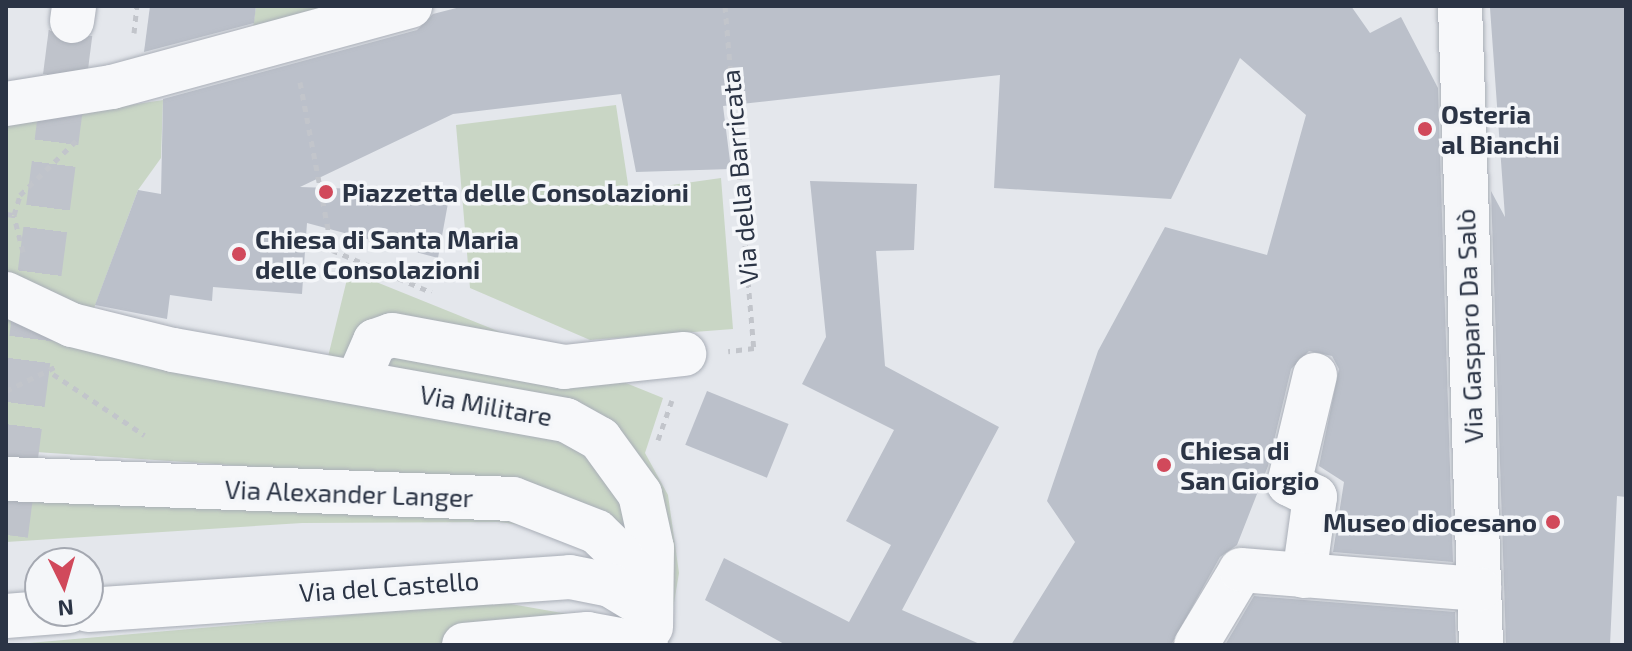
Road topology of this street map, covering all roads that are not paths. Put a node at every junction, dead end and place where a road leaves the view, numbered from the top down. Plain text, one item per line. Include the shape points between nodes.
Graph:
1 (410, 6) edge
2 (1460, 6) edge
3 (6, 104) edge
4 (17, 278) edge
5 (684, 354) dead end
6 (1315, 375) dead end
7 (357, 382) junction
8 (6, 479) edge
9 (1304, 576) junction
10 (1479, 589) junction
11 (104, 609) edge
12 (648, 630) edge
13 (464, 645) edge
14 (1196, 645) edge
15 (1481, 645) edge

1 - 3 street via 112,87
2 - 10 street, Via Gasparo Da Salò
4 - 7 street, Via Militare via 72,325
5 - 7 street, Via Militare via 564,367 392,335 375,341
6 - 9 street via 1289,484 1315,497
7 - 12 street, Via Militare via 566,420 600,439 640,494 652,548
8 - 12 street, Via Alexander Langer via 513,499 597,532 620,554
9 - 10 street
9 - 14 street via 1241,570
10 - 15 street, Via Gasparo Da Salò
11 - 12 street, Via del Castello via 570,577 610,585
12 - 13 street

